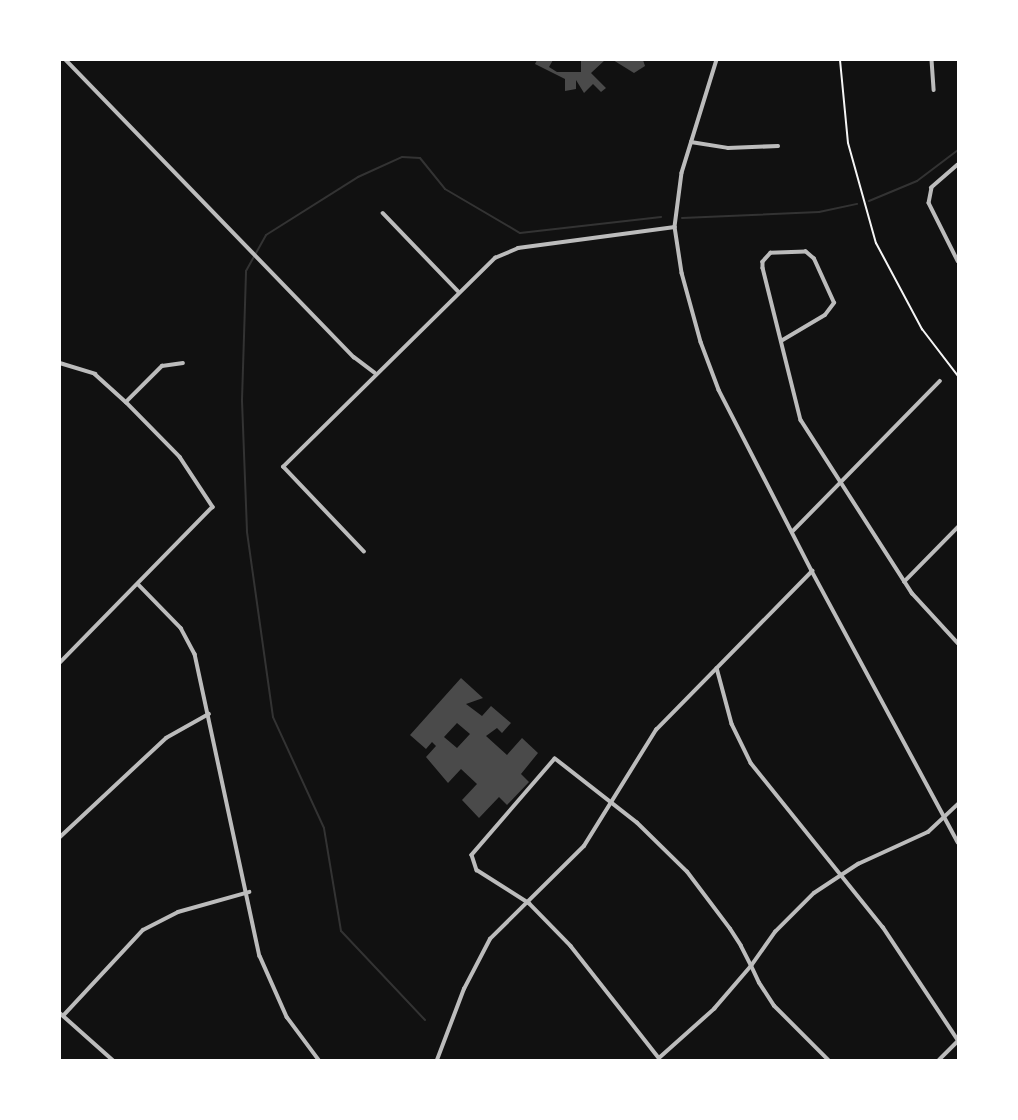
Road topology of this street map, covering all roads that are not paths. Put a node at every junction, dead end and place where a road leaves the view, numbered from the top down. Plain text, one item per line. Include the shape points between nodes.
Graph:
1 (66, 60) edge
2 (717, 60) edge
3 (932, 60) edge
4 (934, 90) dead end
5 (691, 142) junction
6 (778, 146) dead end
7 (958, 165) edge
8 (383, 213) dead end
9 (675, 227) junction
10 (958, 261) edge
11 (458, 291) junction
12 (781, 341) junction
13 (60, 363) edge
14 (183, 363) dead end
15 (375, 373) junction
16 (940, 381) dead end
17 (126, 402) junction
18 (838, 483) junction
19 (958, 527) edge
20 (792, 532) junction
21 (364, 552) dead end
22 (812, 571) junction
23 (904, 582) junction
24 (138, 584) junction
25 (958, 643) edge
26 (60, 663) edge
27 (717, 668) junction
28 (209, 714) junction
29 (613, 802) junction
30 (958, 804) edge
31 (945, 817) junction
32 (60, 837) edge
33 (958, 842) edge
34 (842, 874) junction
35 (249, 892) junction
36 (528, 903) junction
37 (751, 966) junction
38 (61, 1014) edge
39 (958, 1040) edge
40 (113, 1060) edge
41 (319, 1060) edge
42 (437, 1060) edge
43 (828, 1060) edge
44 (939, 1060) edge

1 - 15 street via 354,357
2 - 5 street
3 - 4 street
5 - 6 street via 728,148
5 - 9 street
7 - 10 street via 932,188 929,197 932,214
8 - 11 street
9 - 11 street via 518,248 495,258
9 - 20 street via 686,293 711,371
11 - 15 street
12 - 12 street via 829,312 833,298 811,255 771,253 764,258
12 - 18 street via 801,421
13 - 17 street via 95,374
14 - 17 street via 162,366
15 - 21 street via 283,467
16 - 18 street
17 - 24 street via 180,457 213,508
18 - 20 street
18 - 23 street
19 - 23 street
20 - 22 street
22 - 27 street
22 - 31 street
23 - 25 street
24 - 26 street
24 - 28 street via 187,637
27 - 29 street via 656,730
27 - 34 street via 732,724 751,763
28 - 32 street via 172,733
28 - 35 street
29 - 36 street via 575,857
29 - 36 street via 555,759 472,855 477,870
29 - 37 street via 687,872
30 - 31 street
31 - 33 street
31 - 34 street via 916,839
34 - 37 street via 796,907
34 - 39 street
35 - 38 street via 178,912 144,930
35 - 41 street via 257,941 272,987 295,1030
36 - 37 street via 593,972 650,1053 659,1058
36 - 42 street via 482,951
37 - 43 street via 774,1006
38 - 40 street
39 - 44 street

